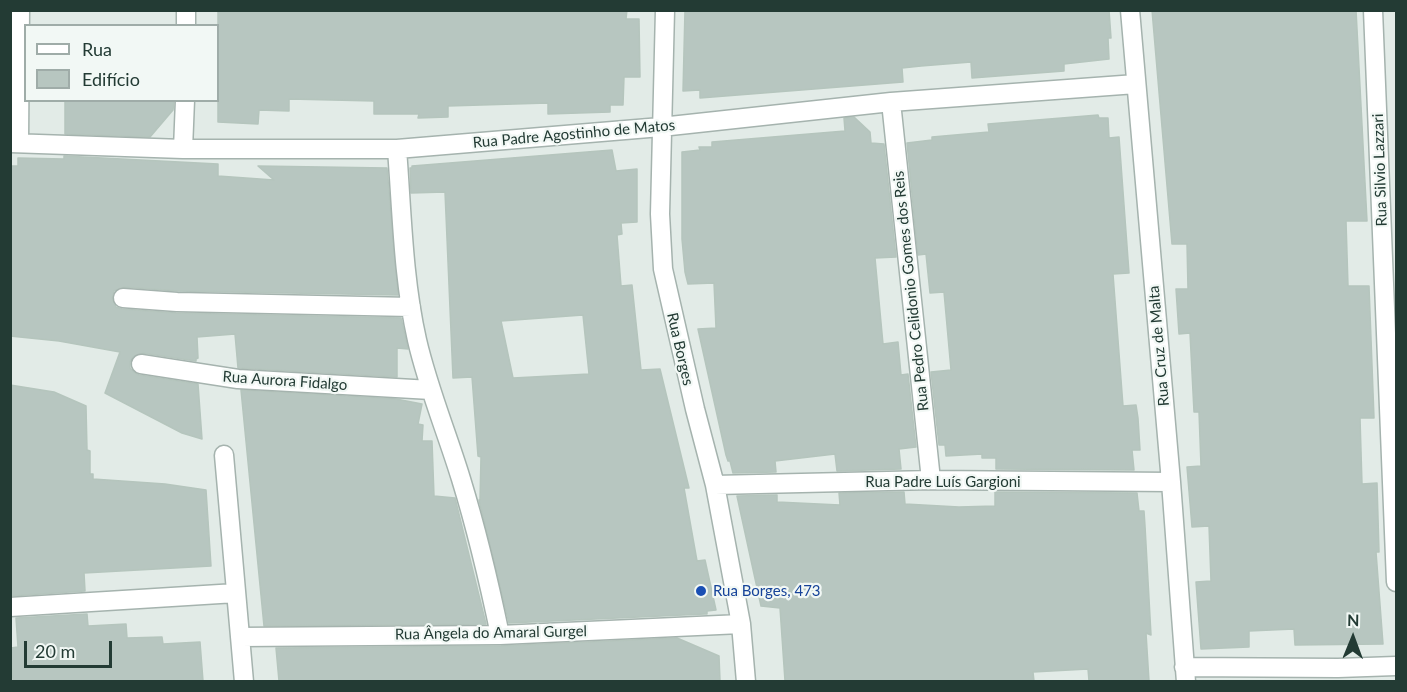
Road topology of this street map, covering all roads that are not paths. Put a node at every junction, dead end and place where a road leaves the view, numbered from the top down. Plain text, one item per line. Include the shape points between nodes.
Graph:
1 (20, 10) edge
2 (665, 10) edge
3 (1130, 10) edge
4 (1373, 10) edge
5 (1136, 84) junction
6 (184, 102) edge
7 (891, 102) junction
8 (661, 128) junction
9 (15, 143) edge
10 (183, 149) junction
11 (398, 150) junction
12 (123, 298) dead end
13 (411, 307) junction
14 (141, 364) dead end
15 (431, 390) junction
16 (225, 455) dead end
17 (931, 480) junction
18 (1171, 482) junction
19 (715, 485) junction
20 (1396, 582) edge
21 (236, 593) junction
22 (10, 607) edge
23 (741, 624) junction
24 (500, 634) junction
25 (240, 637) junction
26 (1396, 666) edge
27 (1338, 668) junction
28 (1185, 674) edge
29 (244, 681) edge
30 (746, 681) edge
31 (1313, 681) edge

1 - 9 street
2 - 8 street, Rua Borges
3 - 5 street, Rua Cruz de Malta
4 - 20 street, Rua Silvio Lazzari
5 - 7 street, Rua Padre Agostinho de Matos
5 - 18 street, Rua Cruz de Malta
6 - 10 street
7 - 8 street, Rua Padre Agostinho de Matos
7 - 17 street, Rua Pedro Celidonio Gomes dos Reis
8 - 11 street, Rua Padre Agostinho de Matos
8 - 19 street, Rua Borges via 663,269
9 - 10 street, Rua Padre Agostinho de Matos
10 - 11 street, Rua Padre Agostinho de Matos
11 - 13 street
12 - 13 street
13 - 15 street
14 - 15 street, Rua Aurora Fidalgo via 238,379
15 - 24 street via 484,558
16 - 21 street
17 - 18 street, Rua Padre Luís Gargioni
17 - 19 street, Rua Padre Luís Gargioni
18 - 28 street, Rua Cruz de Malta
19 - 23 street, Rua Borges
21 - 22 street
21 - 25 street
23 - 24 street, Rua Ângela do Amaral Gurgel
23 - 30 street, Rua Borges
24 - 25 street, Rua Ângela do Amaral Gurgel
25 - 29 street
26 - 27 street
27 - 28 street
27 - 31 street

